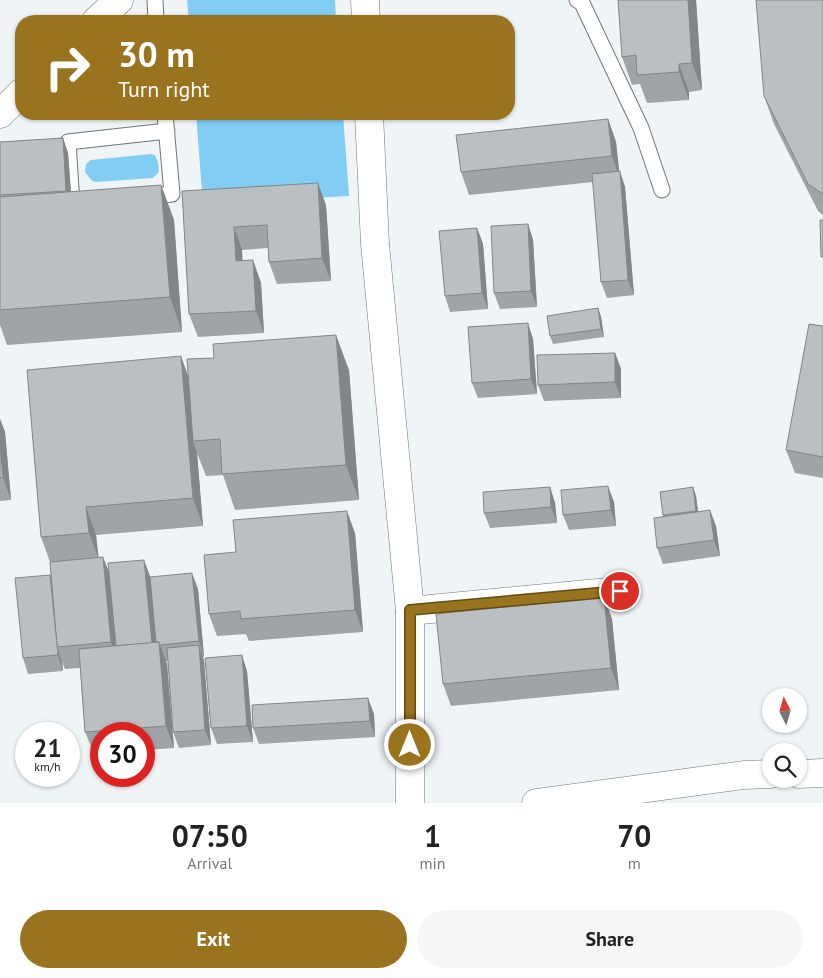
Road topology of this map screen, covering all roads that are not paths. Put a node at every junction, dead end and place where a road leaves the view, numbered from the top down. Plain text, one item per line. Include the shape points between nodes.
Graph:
1 (119, 0) edge
2 (154, 0) edge
3 (365, 0) edge
4 (577, 0) edge
5 (103, 15) edge
6 (155, 15) edge
7 (366, 15) edge
8 (15, 99) edge
9 (0, 114) edge
10 (166, 120) edge
11 (369, 120) edge
12 (167, 131) junction
13 (662, 190) dead end
14 (127, 199) edge
15 (90, 202) edge
16 (620, 591) dead end
17 (410, 610) junction
18 (823, 773) edge
19 (762, 774) edge
20 (807, 774) edge
21 (410, 803) edge
22 (536, 803) edge

1 - 5 street
2 - 6 lane
3 - 7 street
4 - 13 lane via 582,3 641,128
8 - 9 street
10 - 12 lane
11 - 17 street via 375,244
12 - 14 lane via 172,194
12 - 15 lane via 68,142 72,204
16 - 17 street
17 - 21 street
18 - 20 street
19 - 22 street

